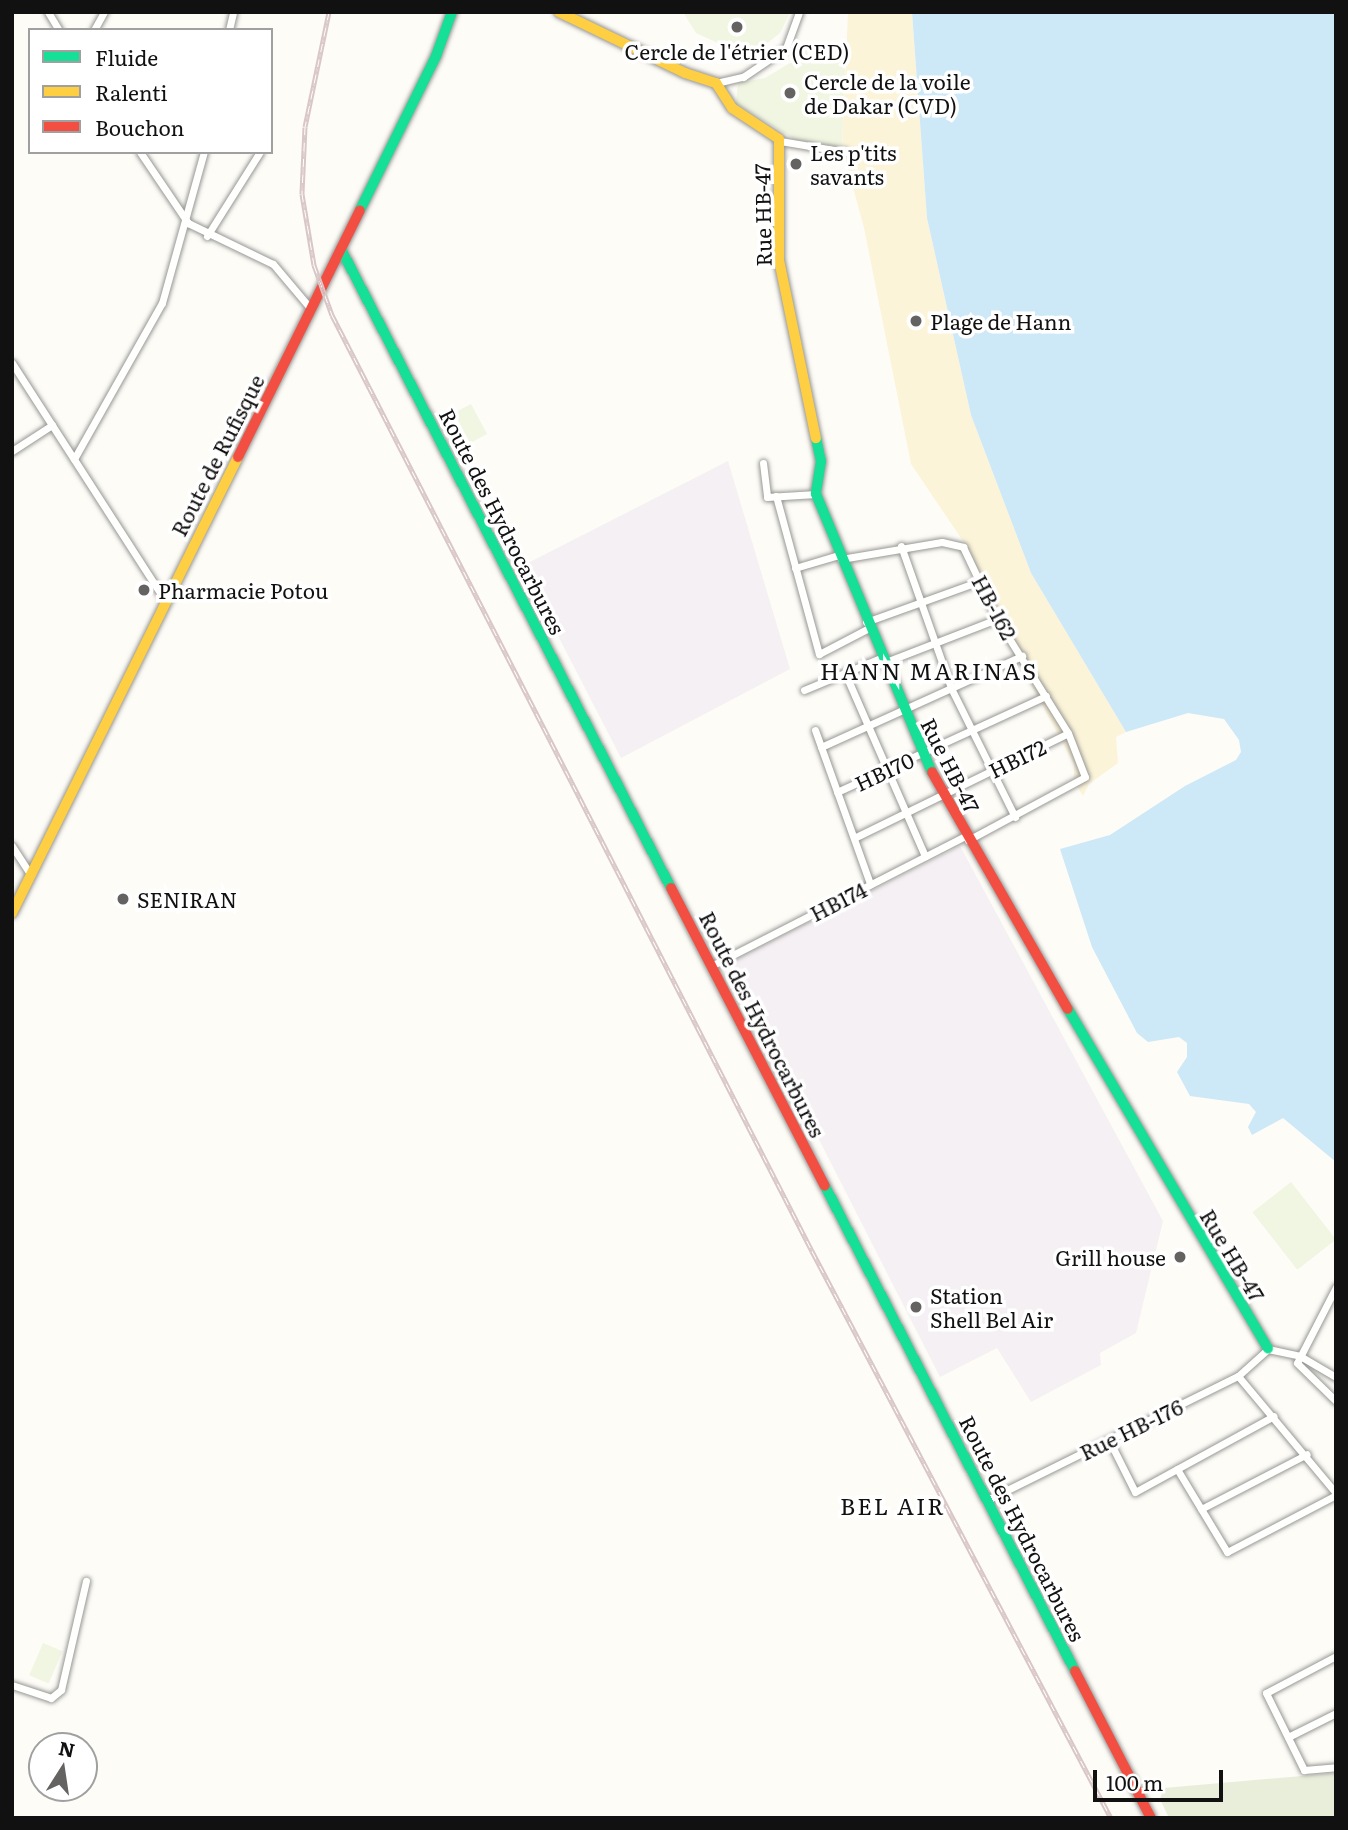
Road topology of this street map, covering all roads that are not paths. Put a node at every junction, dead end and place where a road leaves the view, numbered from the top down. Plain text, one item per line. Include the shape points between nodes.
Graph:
1 (48, 12) edge
2 (104, 12) edge
3 (452, 12) edge
4 (559, 12) edge
5 (799, 12) edge
6 (58, 28) edge
7 (95, 28) edge
8 (716, 83) junction
9 (779, 139) junction
10 (846, 152) dead end
11 (141, 154) edge
12 (204, 154) edge
13 (259, 154) edge
14 (188, 223) junction
15 (207, 236) junction
16 (341, 249) junction
17 (311, 309) junction
18 (12, 363) edge
19 (52, 425) junction
20 (12, 451) edge
21 (74, 459) junction
22 (762, 463) dead end
23 (817, 494) junction
24 (776, 496) junction
25 (901, 546) junction
26 (840, 557) junction
27 (795, 568) junction
28 (980, 581) junction
29 (165, 600) junction
30 (920, 602) junction
31 (997, 619) junction
32 (867, 625) junction
33 (935, 646) junction
34 (1022, 656) junction
35 (882, 660) junction
36 (845, 673) junction
37 (951, 688) junction
38 (804, 690) dead end
39 (1046, 696) junction
40 (902, 711) junction
41 (866, 727) junction
42 (816, 730) dead end
43 (970, 731) junction
44 (1068, 733) junction
45 (821, 747) junction
46 (922, 753) junction
47 (886, 770) junction
48 (991, 771) junction
49 (1085, 777) joint
50 (838, 792) junction
51 (943, 794) junction
52 (905, 813) junction
53 (1015, 817) junction
54 (854, 838) junction
55 (966, 838) junction
56 (12, 846) edge
57 (925, 856) junction
58 (31, 875) junction
59 (870, 884) junction
60 (12, 913) edge
61 (711, 966) junction
62 (1336, 1287) edge
63 (1268, 1349) junction
64 (1300, 1356) junction
65 (1238, 1376) junction
66 (1336, 1377) edge
67 (1336, 1401) edge
68 (1274, 1416) junction
69 (1109, 1440) junction
70 (1307, 1454) junction
71 (1177, 1469) junction
72 (1336, 1494) edge
73 (987, 1500) junction
74 (1201, 1509) junction
75 (86, 1581) dead end
76 (1336, 1656) edge
77 (12, 1685) edge
78 (1335, 1714) edge
79 (1288, 1737) junction
80 (1336, 1768) edge
81 (1151, 1818) edge

1 - 6 street
2 - 7 street
3 - 16 street, Route de Rufisque via 436,56
4 - 8 street via 685,73
5 - 8 street via 786,48 743,77
8 - 9 street via 732,108
9 - 10 street
9 - 23 street, Rue HB-47 via 779,260 821,461
11 - 14 street
12 - 14 street
13 - 15 street
14 - 15 street
14 - 21 street via 151,326
15 - 17 street via 274,264
16 - 17 street, Route de Rufisque
16 - 61 street, Route des Hydrocarbures
17 - 29 street, Route de Rufisque
18 - 19 street
19 - 20 street
19 - 21 street
21 - 29 street
22 - 24 street via 767,497
23 - 24 street
23 - 26 street, Rue HB-47
24 - 27 street
25 - 26 street, HB-162
25 - 28 street, HB-162 via 956,543 968,553
25 - 30 street
26 - 27 street, HB-162
26 - 32 street, Rue HB-47
27 - 32 street via 819,654
28 - 30 street
28 - 31 street, HB-162
29 - 58 street, Route de Rufisque
30 - 32 street
30 - 33 street
31 - 33 street
31 - 34 street, HB-162
32 - 35 street, Rue HB-47
33 - 35 street
33 - 37 street
34 - 37 street
34 - 39 street, HB-162
35 - 36 street
35 - 40 street, Rue HB-47
36 - 38 street
36 - 41 street
37 - 40 street
37 - 43 street
39 - 43 street, HB170
39 - 44 street, HB-162
40 - 41 street
40 - 46 street, Rue HB-47
41 - 45 street
41 - 47 street
42 - 45 street
43 - 46 street, HB170
43 - 48 street
44 - 48 street, HB172
44 - 49 street, HB-162
45 - 50 street
46 - 47 street, HB170
46 - 51 street, Rue HB-47
47 - 50 street, HB170
47 - 52 street
48 - 51 street, HB172
48 - 53 street
49 - 53 street, HB174
50 - 54 street
51 - 52 street, HB172
51 - 55 street, Rue HB-47
52 - 54 street, HB172
52 - 57 street
53 - 55 street, HB174
54 - 59 street
55 - 57 street, HB174
55 - 63 street, Rue HB-47
56 - 58 street
57 - 59 street, HB174
58 - 60 street, Route de Rufisque
59 - 61 street, HB174
61 - 73 street, Route des Hydrocarbures
62 - 64 street
63 - 64 street
63 - 65 street, Rue HB-176
64 - 66 street
64 - 67 street via 1298,1368
65 - 68 street
65 - 69 street, Rue HB-176
68 - 70 street
68 - 71 street
69 - 71 street via 1135,1492
69 - 73 street, Rue HB-176
70 - 72 street
70 - 74 street
71 - 74 street
72 - 74 street via 1228,1552
73 - 81 street, Route des Hydrocarbures
75 - 77 street via 61,1690 51,1698
76 - 79 street via 1266,1693
78 - 79 street
79 - 80 street via 1304,1770

